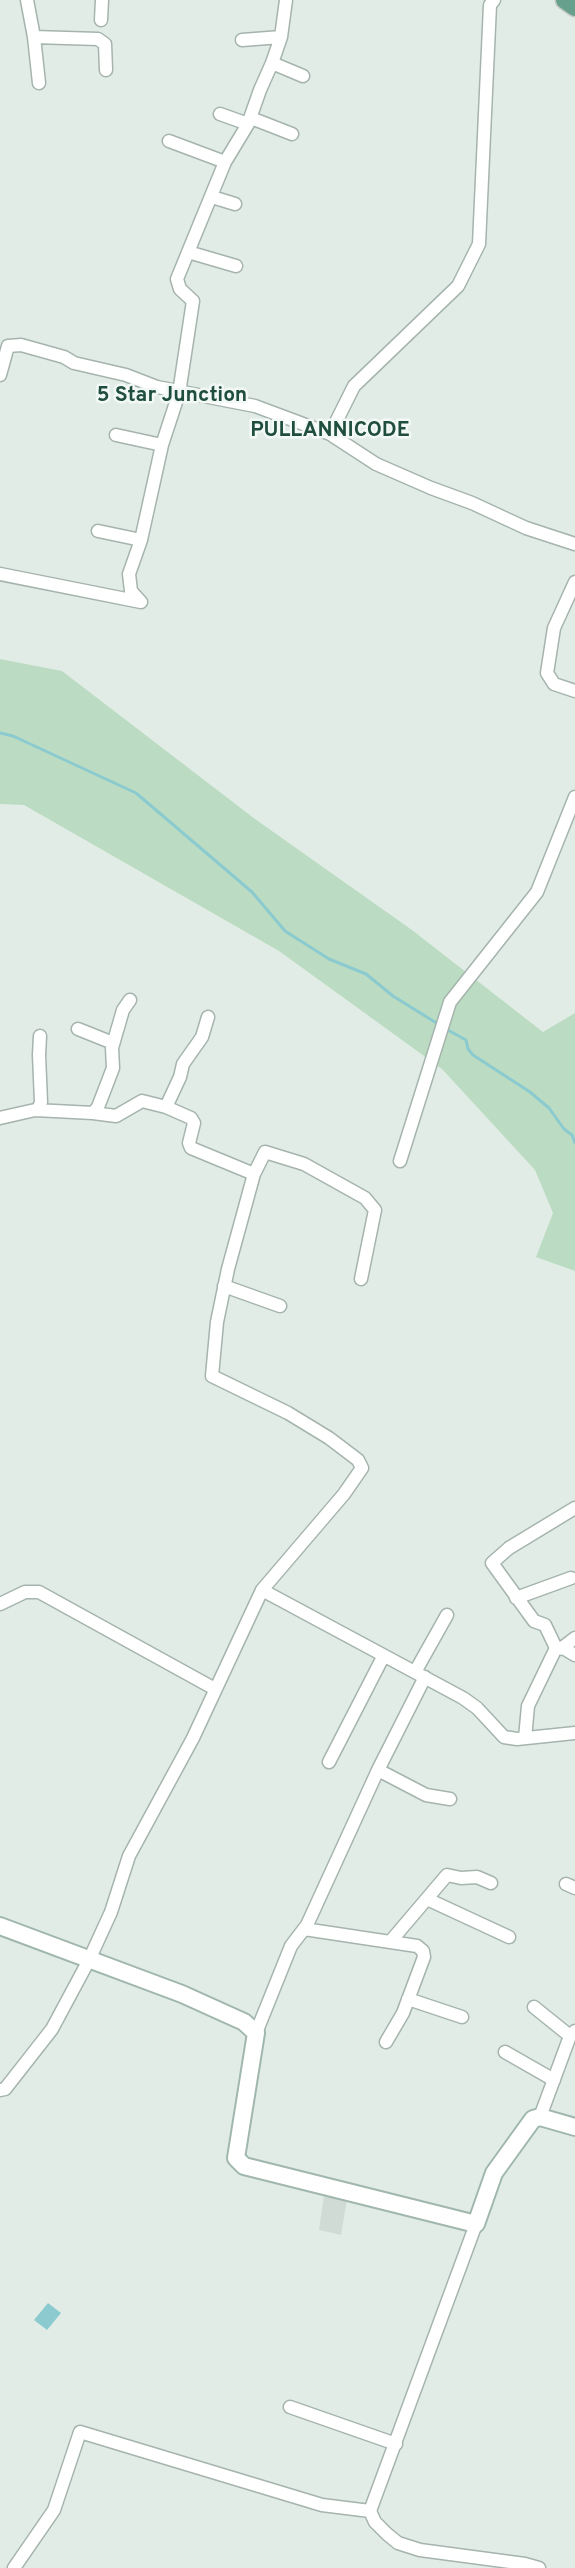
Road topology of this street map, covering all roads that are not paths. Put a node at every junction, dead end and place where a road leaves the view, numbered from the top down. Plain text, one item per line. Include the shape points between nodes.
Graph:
1 (27, 0) edge
2 (102, 0) edge
3 (286, 0) edge
4 (494, 0) edge
5 (564, 0) edge
6 (575, 8) edge
7 (101, 20) dead end
8 (34, 37) junction
9 (281, 37) junction
10 (242, 40) dead end
11 (272, 63) junction
12 (106, 70) dead end
13 (303, 76) dead end
14 (39, 83) dead end
15 (220, 114) dead end
16 (250, 121) junction
17 (292, 134) dead end
18 (169, 141) dead end
19 (225, 162) junction
20 (212, 197) junction
21 (235, 204) dead end
22 (188, 252) junction
23 (236, 266) dead end
24 (4, 346) edge
25 (0, 375) edge
26 (179, 393) junction
27 (116, 435) dead end
28 (330, 435) junction
29 (162, 445) junction
30 (98, 531) dead end
31 (141, 540) junction
32 (575, 544) edge
33 (0, 574) edge
34 (575, 582) edge
35 (575, 692) edge
36 (575, 797) edge
37 (130, 1000) dead end
38 (208, 1017) dead end
39 (78, 1029) dead end
40 (40, 1036) dead end
41 (113, 1044) junction
42 (166, 1107) junction
43 (38, 1110) junction
44 (93, 1113) junction
45 (0, 1118) edge
46 (400, 1161) dead end
47 (254, 1174) junction
48 (362, 1279) dead end
49 (224, 1286) junction
50 (280, 1306) dead end
51 (575, 1508) edge
52 (571, 1578) dead end
53 (262, 1590) junction
54 (516, 1598) junction
55 (0, 1604) edge
56 (447, 1615) dead end
57 (575, 1638) edge
58 (559, 1648) junction
59 (575, 1655) edge
60 (383, 1657) junction
61 (420, 1675) junction
62 (215, 1689) junction
63 (575, 1733) edge
64 (525, 1738) junction
65 (329, 1762) dead end
66 (378, 1770) junction
67 (450, 1799) dead end
68 (491, 1883) dead end
69 (426, 1899) junction
70 (0, 1926) edge
71 (304, 1929) junction
72 (509, 1937) dead end
73 (390, 1942) junction
74 (89, 1960) junction
75 (408, 1999) junction
76 (534, 2007) dead end
77 (462, 2017) dead end
78 (256, 2033) junction
79 (573, 2033) edge
80 (386, 2042) dead end
81 (505, 2052) dead end
82 (554, 2080) junction
83 (0, 2090) edge
84 (540, 2117) junction
85 (575, 2127) edge
86 (476, 2223) junction
87 (290, 2407) dead end
88 (396, 2444) junction
89 (370, 2511) junction
90 (14, 2568) edge
91 (539, 2568) edge

1 - 8 street
2 - 7 street
3 - 9 street
4 - 28 street via 490,5 479,244 458,286 354,386
5 - 6 main road
8 - 12 street via 98,39 105,44
8 - 14 street
9 - 10 street
9 - 11 street
11 - 13 street
11 - 16 street
15 - 16 street
16 - 17 street
16 - 19 street
18 - 19 street
19 - 20 street
20 - 21 street
20 - 22 street
22 - 23 street
22 - 26 street via 177,279 180,289 193,301
24 - 25 street
24 - 26 street via 21,345
26 - 28 street via 255,406
26 - 29 street
27 - 29 street
28 - 32 street via 376,464 526,528
29 - 31 street
30 - 31 street
31 - 33 street via 129,574 129,585 141,602
34 - 35 street via 554,628 547,673 554,684
36 - 46 street via 537,892 450,1002
37 - 41 street
38 - 42 street via 202,1037 183,1064
39 - 41 street
40 - 43 street
41 - 44 street via 113,1068
42 - 44 street via 141,1101 116,1116
42 - 47 street via 191,1118 191,1148
43 - 44 street
43 - 45 street
47 - 48 street via 265,1152 279,1154 365,1198 375,1210
47 - 49 street
49 - 50 street
49 - 53 street via 212,1376 329,1438 362,1468
51 - 54 street via 493,1561
52 - 54 street
53 - 60 street
53 - 62 street
54 - 58 street via 534,1621 545,1625
55 - 62 street via 25,1592 39,1592
56 - 61 street
57 - 58 street
58 - 59 street
58 - 64 street via 528,1706
60 - 61 street
60 - 65 street
61 - 64 street via 477,1708 501,1735
61 - 66 street
62 - 74 street via 129,1856 111,1912
63 - 64 street
66 - 67 street via 426,1795
66 - 71 street
68 - 69 street via 477,1877 447,1875
69 - 72 street
69 - 73 street
70 - 74 main road
71 - 73 street
71 - 78 street via 291,1946
73 - 75 street via 417,1946 423,1951
74 - 78 main road via 192,1999 244,2022
74 - 83 street via 52,2030 5,2089
75 - 77 street
75 - 80 street
76 - 79 street
78 - 86 main road via 236,2157 244,2166
79 - 82 street
81 - 82 street
82 - 84 street
84 - 85 main road
84 - 86 main road via 533,2120 494,2173
86 - 88 street
87 - 88 street
88 - 89 street
89 - 90 street via 322,2505 80,2432 54,2510
89 - 91 street via 387,2534 409,2547

